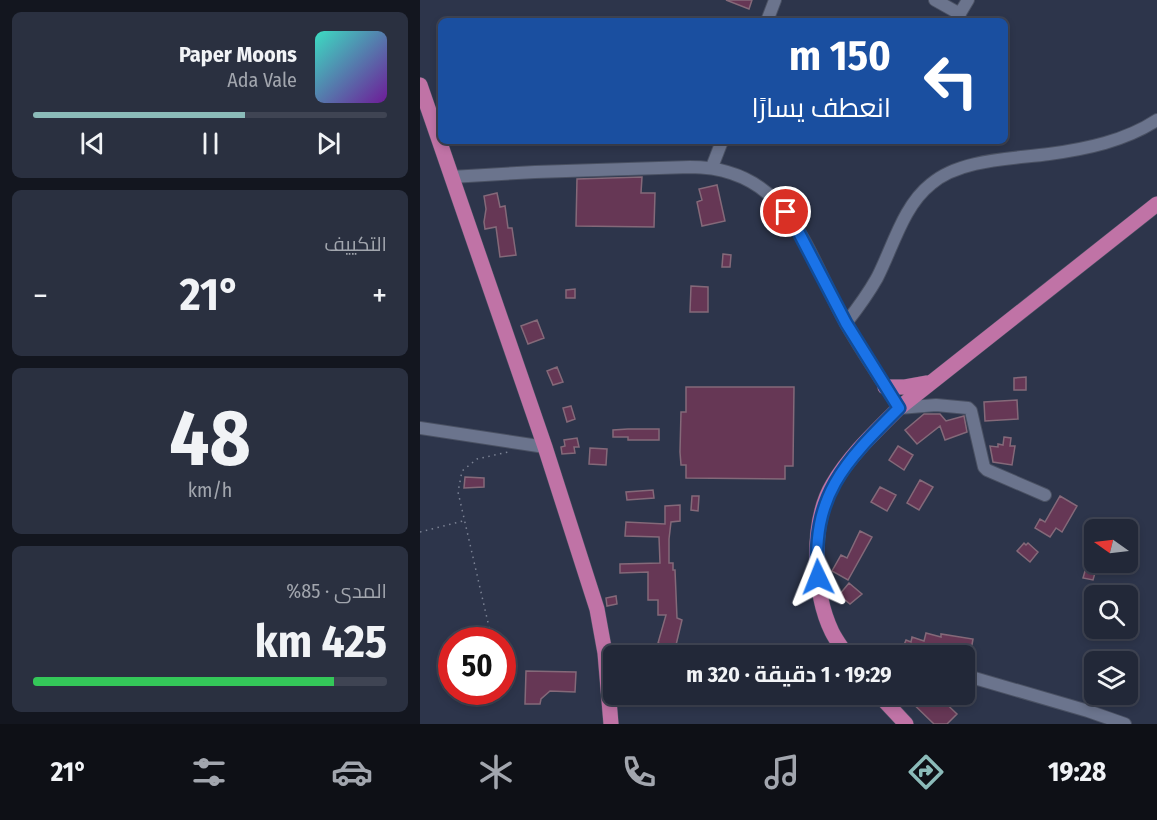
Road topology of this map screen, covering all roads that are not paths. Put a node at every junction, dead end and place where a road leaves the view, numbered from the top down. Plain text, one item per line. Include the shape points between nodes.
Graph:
1 (775, 0) edge
2 (935, 0) edge
3 (968, 0) edge
4 (768, 18) edge
5 (957, 18) edge
6 (420, 85) edge
7 (1157, 120) edge
8 (438, 138) edge
9 (440, 144) edge
10 (721, 144) edge
11 (712, 167) junction
12 (451, 177) junction
13 (1157, 204) edge
14 (846, 323) junction
15 (933, 382) junction
16 (885, 387) junction
17 (899, 408) junction
18 (420, 428) edge
19 (545, 447) junction
20 (1045, 495) dead end
21 (840, 645) edge
22 (975, 678) edge
23 (888, 705) edge
24 (611, 724) edge
25 (906, 724) edge
26 (1125, 724) edge

1 - 4 street
2 - 5 street
3 - 5 street
6 - 8 main road
7 - 14 street via 1095,146 1001,159 942,176 915,201 876,280
9 - 12 main road
10 - 11 street
11 - 12 street
11 - 14 street via 739,174 758,185 786,212
12 - 19 main road
13 - 15 main road
14 - 16 street
15 - 16 main road
15 - 17 main road
16 - 17 street
17 - 20 street via 968,408 987,470
17 - 21 main road via 832,484 823,508 818,536 820,590 832,631
18 - 19 street
19 - 24 main road via 597,609
22 - 26 street
23 - 25 main road

